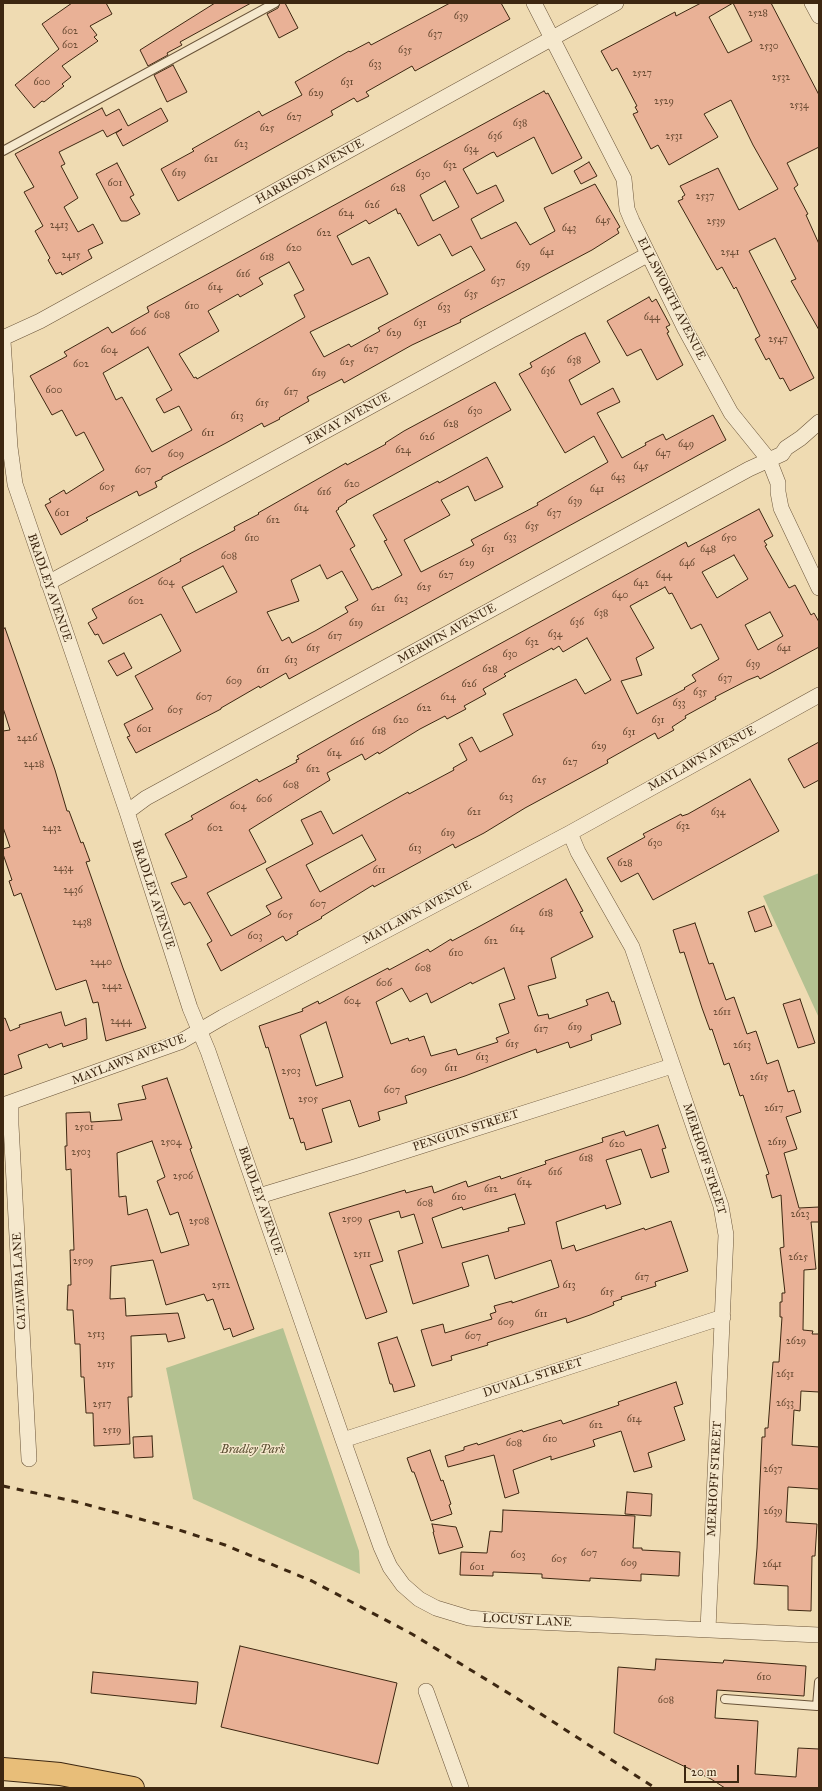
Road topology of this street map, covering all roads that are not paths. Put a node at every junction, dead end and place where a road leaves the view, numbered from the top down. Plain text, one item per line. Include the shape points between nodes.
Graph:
1 (275, 3) edge
2 (534, 3) edge
3 (616, 3) edge
4 (812, 3) edge
5 (819, 16) edge
6 (552, 38) junction
7 (3, 150) edge
8 (647, 255) junction
9 (3, 338) edge
10 (3, 342) edge
11 (819, 422) edge
12 (769, 460) junction
13 (48, 583) junction
14 (819, 588) edge
15 (819, 695) edge
16 (127, 812) junction
17 (570, 833) junction
18 (200, 1032) junction
19 (672, 1066) junction
20 (7, 1104) edge
21 (259, 1196) junction
22 (723, 1317) junction
23 (342, 1440) junction
24 (29, 1459) dead end
25 (708, 1629) junction
26 (819, 1635) edge
27 (819, 1682) edge
28 (426, 1691) dead end
29 (725, 1699) dead end
30 (818, 1706) edge
31 (3, 1769) edge
32 (133, 1788) edge
33 (461, 1788) edge

1 - 7 lane
2 - 6 street, ELLSWORTH AVENUE
3 - 6 street, HARRISON AVENUE
4 - 5 street
6 - 8 street, ELLSWORTH AVENUE via 624,179 627,209
6 - 9 street, HARRISON AVENUE via 40,321
8 - 12 street, ELLSWORTH AVENUE via 731,413
8 - 13 street, ERVAY AVENUE
10 - 13 street, BRADLEY AVENUE via 14,484
11 - 12 street, MERWIN AVENUE via 782,454
12 - 14 street, ELLSWORTH AVENUE via 778,482 781,508
12 - 16 street, MERWIN AVENUE via 153,794
13 - 16 street, BRADLEY AVENUE
15 - 17 street, MAYLAWN AVENUE
16 - 18 street, BRADLEY AVENUE
17 - 18 street, MAYLAWN AVENUE via 223,1017
17 - 19 street, MERHOFF STREET via 578,852 632,947
18 - 20 street, MAYLAWN AVENUE via 180,1042
18 - 21 street, BRADLEY AVENUE
19 - 21 street, PENGUIN STREET
19 - 22 street, MERHOFF STREET via 721,1206 726,1235
20 - 24 street, CATAWBA LANE via 11,1124
21 - 23 street, BRADLEY AVENUE
22 - 23 street, DUVALL STREET
22 - 25 street, MERHOFF STREET
23 - 25 street, LOCUST LANE via 390,1567 403,1585 419,1599 436,1608 486,1620
25 - 26 street, LOCUST LANE
27 - 30 lane
28 - 33 street
29 - 30 lane
31 - 32 highway via 60,1774

